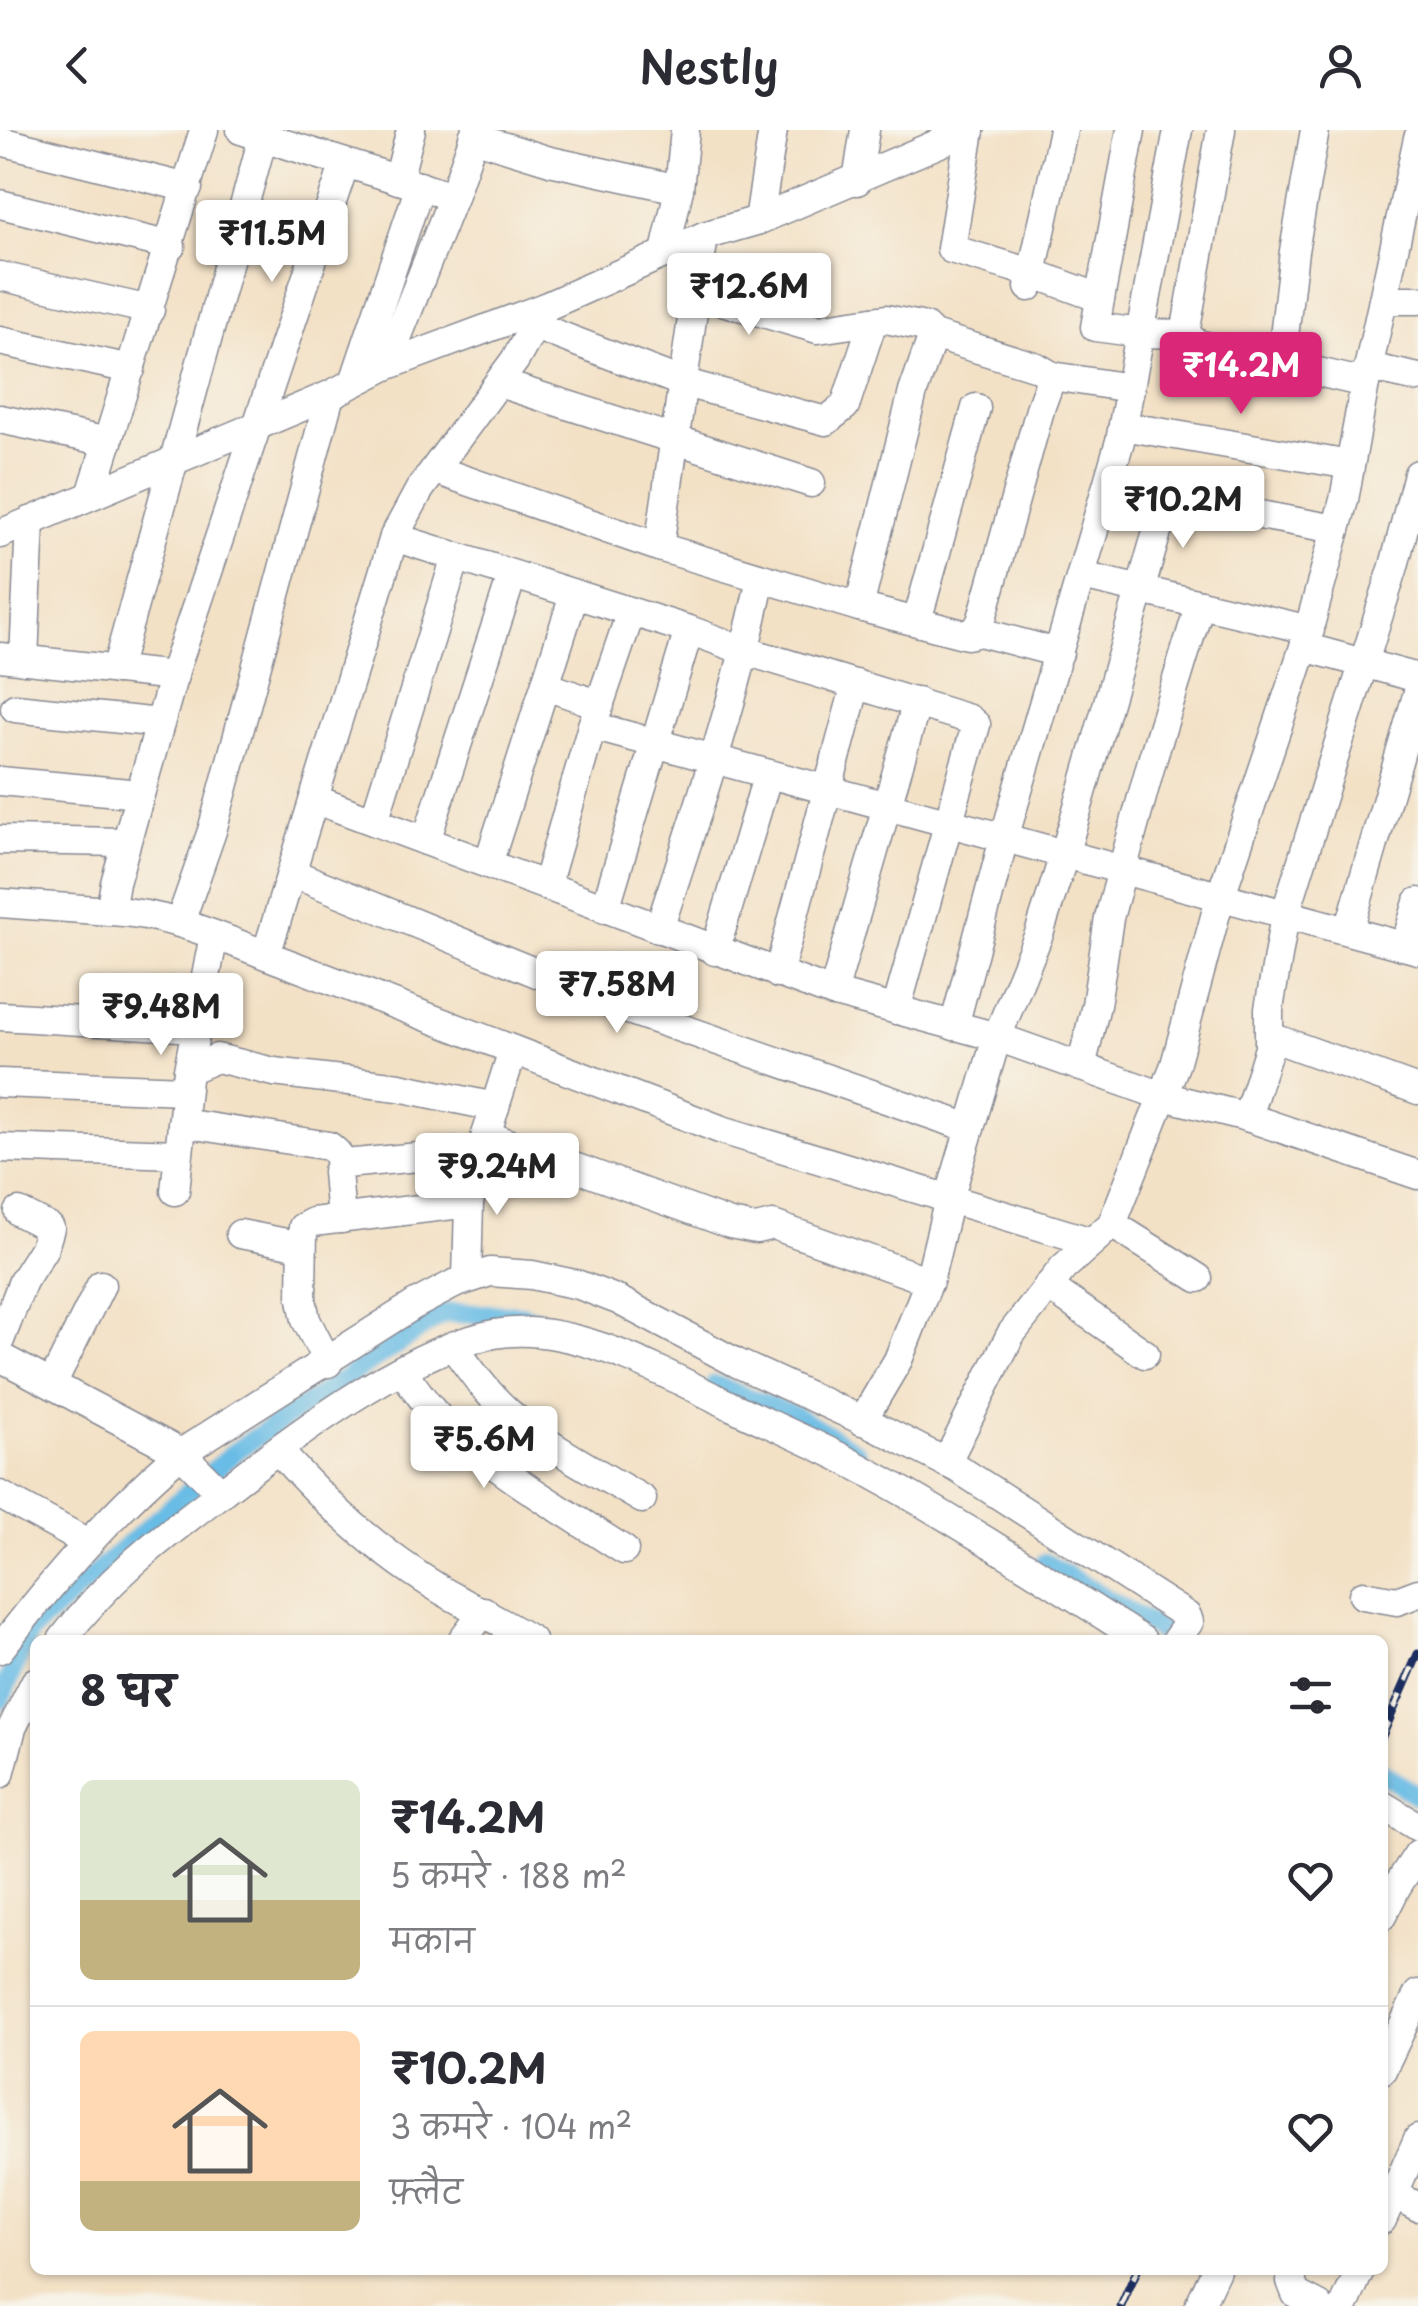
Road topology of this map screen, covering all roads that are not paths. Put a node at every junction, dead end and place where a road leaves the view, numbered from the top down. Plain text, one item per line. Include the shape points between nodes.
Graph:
1 (204, 130) edge
2 (411, 130) edge
3 (685, 130) edge
4 (772, 130) edge
5 (864, 130) edge
6 (970, 130) edge
7 (1063, 130) edge
8 (1131, 130) edge
9 (1178, 130) edge
10 (1221, 130) edge
11 (1315, 130) edge
12 (256, 132) edge
13 (475, 134) edge
14 (1418, 138) edge
15 (0, 142) edge
16 (334, 150) edge
17 (857, 180) junction
18 (409, 183) junction
19 (188, 188) junction
20 (679, 189) junction
21 (454, 197) junction
22 (0, 204) edge
23 (758, 220) junction
24 (704, 236) junction
25 (1407, 242) edge
26 (171, 246) junction
27 (665, 252) junction
28 (0, 276) edge
29 (1031, 280) junction
30 (695, 293) junction
31 (1100, 298) junction
32 (1382, 300) junction
33 (1418, 300) edge
34 (150, 310) junction
35 (540, 316) junction
36 (873, 320) junction
37 (1141, 333) junction
38 (1185, 334) junction
39 (933, 335) junction
40 (0, 340) edge
41 (1281, 364) junction
42 (386, 366) junction
43 (132, 369) junction
44 (1367, 375) junction
45 (1052, 376) junction
46 (1418, 378) edge
47 (681, 382) junction
48 (498, 383) junction
49 (342, 388) junction
50 (1130, 388) junction
51 (976, 408) dead end
52 (0, 418) edge
53 (254, 426) junction
54 (1123, 426) junction
55 (674, 438) junction
56 (108, 442) junction
57 (172, 460) junction
58 (1350, 466) junction
59 (436, 470) junction
60 (1418, 474) edge
61 (811, 484) dead end
62 (1107, 486) junction
63 (91, 496) junction
64 (1167, 498) junction
65 (30, 521) junction
66 (1336, 529) junction
67 (0, 534) edge
68 (394, 537) junction
69 (659, 548) junction
70 (456, 558) junction
71 (512, 576) junction
72 (1082, 576) junction
73 (760, 578) junction
74 (1143, 590) junction
75 (574, 596) junction
76 (1200, 604) junction
77 (859, 607) junction
78 (631, 612) junction
79 (917, 621) junction
80 (689, 630) junction
81 (976, 631) junction
82 (1307, 638) junction
83 (746, 651) junction
84 (1060, 653) junction
85 (12, 658) edge
86 (1364, 664) junction
87 (116, 670) junction
88 (174, 676) junction
89 (1418, 678) edge
90 (856, 684) junction
91 (546, 686) junction
92 (1418, 692) edge
93 (917, 702) junction
94 (15, 708) dead end
95 (596, 715) junction
96 (160, 723) junction
97 (656, 744) junction
98 (714, 760) junction
99 (768, 774) junction
100 (0, 781) edge
101 (828, 791) junction
102 (140, 794) junction
103 (314, 799) junction
104 (887, 807) junction
105 (374, 822) junction
106 (951, 823) junction
107 (1004, 835) junction
108 (0, 840) edge
109 (426, 841) junction
110 (126, 842) junction
111 (1065, 852) junction
112 (488, 864) junction
113 (1123, 868) junction
114 (292, 874) junction
115 (546, 886) junction
116 (1220, 898) junction
117 (1418, 902) edge
118 (0, 903) edge
119 (606, 909) junction
120 (110, 911) junction
121 (1285, 915) junction
122 (180, 922) junction
123 (658, 930) junction
124 (1349, 930) junction
125 (214, 935) junction
126 (1412, 948) edge
127 (714, 951) junction
128 (266, 954) junction
129 (778, 974) junction
130 (832, 992) junction
131 (896, 1010) junction
132 (0, 1016) edge
133 (954, 1026) junction
134 (196, 1028) junction
135 (996, 1037) junction
136 (1271, 1037) junction
137 (513, 1050) junction
138 (1081, 1067) junction
139 (187, 1080) junction
140 (0, 1084) edge
141 (1418, 1090) edge
142 (1164, 1096) junction
143 (495, 1107) junction
144 (1247, 1118) junction
145 (182, 1122) junction
146 (970, 1128) junction
147 (483, 1143) junction
148 (0, 1148) edge
149 (178, 1154) junction
150 (341, 1167) junction
151 (1418, 1175) edge
152 (175, 1190) dead end
153 (948, 1198) junction
154 (469, 1203) junction
155 (18, 1212) dead end
156 (342, 1218) junction
157 (1102, 1233) junction
158 (240, 1234) dead end
159 (301, 1246) junction
160 (12, 1274) edge
161 (468, 1278) junction
162 (1198, 1278) dead end
163 (929, 1281) junction
164 (102, 1285) dead end
165 (1048, 1286) junction
166 (0, 1340) edge
167 (452, 1346) junction
168 (1145, 1354) dead end
169 (0, 1356) edge
170 (328, 1362) junction
171 (402, 1370) junction
172 (52, 1384) junction
173 (862, 1421) junction
174 (278, 1450) junction
175 (186, 1457) junction
176 (946, 1463) junction
177 (216, 1488) junction
178 (0, 1495) edge
179 (642, 1499) dead end
180 (88, 1543) junction
181 (624, 1550) dead end
182 (1418, 1592) edge
183 (1363, 1596) dead end
184 (484, 1611) junction
185 (10, 1618) edge
186 (1181, 1632) edge
187 (66, 1635) edge
188 (466, 1635) edge
189 (522, 1635) edge
190 (1134, 1635) edge
191 (0, 1650) edge
192 (30, 1692) edge
193 (1, 1768) edge
194 (1388, 1809) edge
195 (1418, 1827) edge
196 (1418, 1854) edge
197 (1388, 1904) edge
198 (1418, 1994) edge
199 (1388, 2057) edge
200 (1418, 2140) edge
201 (1398, 2207) edge
202 (1214, 2275) edge
203 (1293, 2275) edge
204 (1358, 2275) edge
205 (1200, 2306) edge
206 (1319, 2306) edge
207 (1344, 2306) edge

1 - 19 street
2 - 18 street
3 - 20 street
4 - 23 street
5 - 17 street
6 - 17 street
6 - 29 street via 951,248
7 - 29 street
8 - 31 street
9 - 37 street
10 - 38 street
11 - 41 street
12 - 16 street
12 - 57 street
13 - 20 street via 550,160
13 - 21 street
14 - 25 street
15 - 19 street
16 - 18 street
16 - 53 street
17 - 23 street
18 - 21 street
18 - 49 street
19 - 26 street
20 - 27 street
21 - 42 street
22 - 26 street
23 - 24 street
24 - 27 street
24 - 30 street
25 - 32 street
26 - 34 street
27 - 35 street
28 - 34 street
29 - 31 street
30 - 36 street via 818,329
30 - 47 street
31 - 37 street via 1095,327
32 - 33 street
32 - 44 street
34 - 43 street
35 - 42 street
35 - 47 street
35 - 48 street
36 - 39 street via 925,327
36 - 47 street via 844,406 826,421
37 - 38 street
37 - 50 street
38 - 41 street via 1198,344
39 - 45 street
39 - 77 street
40 - 43 street
41 - 44 street
42 - 49 street
43 - 56 street
44 - 46 street
44 - 58 street
45 - 50 street
45 - 81 street
47 - 55 street
48 - 55 street
48 - 59 street
49 - 53 street
49 - 122 street
50 - 54 street
51 - 79 street
52 - 56 street
53 - 57 street
53 - 88 street
54 - 58 street
54 - 62 street
55 - 61 street
55 - 69 street
56 - 63 street
57 - 63 street
57 - 87 street
58 - 66 street
59 - 68 street
59 - 69 street
60 - 86 street
62 - 64 street
62 - 72 street
63 - 65 street
64 - 66 street
64 - 74 street
65 - 67 street
65 - 85 street
66 - 82 street
68 - 70 street
68 - 103 street
69 - 73 street
70 - 71 street
70 - 105 street
71 - 75 street
71 - 109 street
72 - 74 street
72 - 84 street
73 - 77 street
73 - 83 street
74 - 76 street
74 - 111 street
75 - 78 street
75 - 91 street
76 - 82 street
76 - 113 street
77 - 79 street
78 - 80 street
78 - 95 street
79 - 81 street via 967,635
80 - 83 street
80 - 97 street
81 - 84 street
82 - 86 street
82 - 116 street
83 - 90 street
83 - 98 street
84 - 107 street
85 - 87 street
86 - 89 street
86 - 121 street
87 - 88 street
88 - 96 street
90 - 93 street
90 - 101 street
91 - 95 street
91 - 112 street
92 - 124 street
93 - 104 street
93 - 106 street via 976,725
94 - 96 street
95 - 97 street
95 - 115 street
96 - 102 street
97 - 98 street
97 - 119 street
98 - 99 street
98 - 123 street
99 - 101 street
99 - 127 street
100 - 102 street
101 - 104 street
101 - 129 street
102 - 110 street
103 - 105 street
103 - 114 street
104 - 106 street
104 - 130 street
105 - 109 street
106 - 107 street
106 - 131 street
107 - 111 street
107 - 133 street
108 - 110 street
109 - 112 street
110 - 120 street
111 - 113 street
111 - 135 street
112 - 115 street
113 - 116 street
113 - 138 street
114 - 128 street
114 - 146 street via 620,1007
115 - 119 street
116 - 121 street
116 - 142 street
117 - 126 street
118 - 120 street
119 - 123 street
120 - 122 street
121 - 124 street
121 - 136 street via 1269,1009
122 - 125 street
123 - 127 street
124 - 126 street
125 - 128 street
125 - 134 street
127 - 129 street
128 - 137 street
129 - 130 street
130 - 131 street
131 - 133 street
132 - 134 street
133 - 135 street
134 - 139 street
135 - 138 street
135 - 146 street
136 - 141 street
136 - 144 street
137 - 143 street
137 - 153 street via 722,1130
138 - 142 street
139 - 140 street
139 - 143 street via 217,1058
139 - 145 street
142 - 144 street
142 - 157 street
143 - 147 street
144 - 151 street
145 - 149 street
145 - 150 street via 329,1146
146 - 153 street
147 - 150 street
147 - 154 street
147 - 163 street via 616,1180 730,1224 773,1225
148 - 149 street
149 - 152 street
150 - 156 street
153 - 157 street
153 - 163 street
154 - 156 street
154 - 161 street
155 - 160 street via 50,1228 44,1248
156 - 159 street via 306,1224
157 - 162 street
157 - 165 street
158 - 159 street
159 - 170 street via 306,1320
160 - 166 street
161 - 170 street
161 - 173 street via 511,1272 579,1284
163 - 173 street via 898,1360
164 - 172 street
165 - 168 street
165 - 176 street via 1011,1334
167 - 171 street
167 - 179 street via 488,1392 534,1433
167 - 190 street via 533,1331 584,1342 668,1375 886,1483
169 - 172 street
170 - 175 street
171 - 174 street
171 - 181 street via 452,1431
172 - 175 street
173 - 176 street
174 - 177 street
174 - 184 street via 353,1526 443,1591
175 - 177 street
175 - 180 street via 150,1479
176 - 186 street via 1187,1616
177 - 187 street via 108,1584
178 - 180 street
180 - 185 street
182 - 183 street via 1397,1600
184 - 188 street
184 - 189 street
185 - 191 street
192 - 193 street
194 - 195 street
196 - 197 street
198 - 199 street
200 - 201 street
202 - 205 street
203 - 206 street via 1296,2294
204 - 207 street

